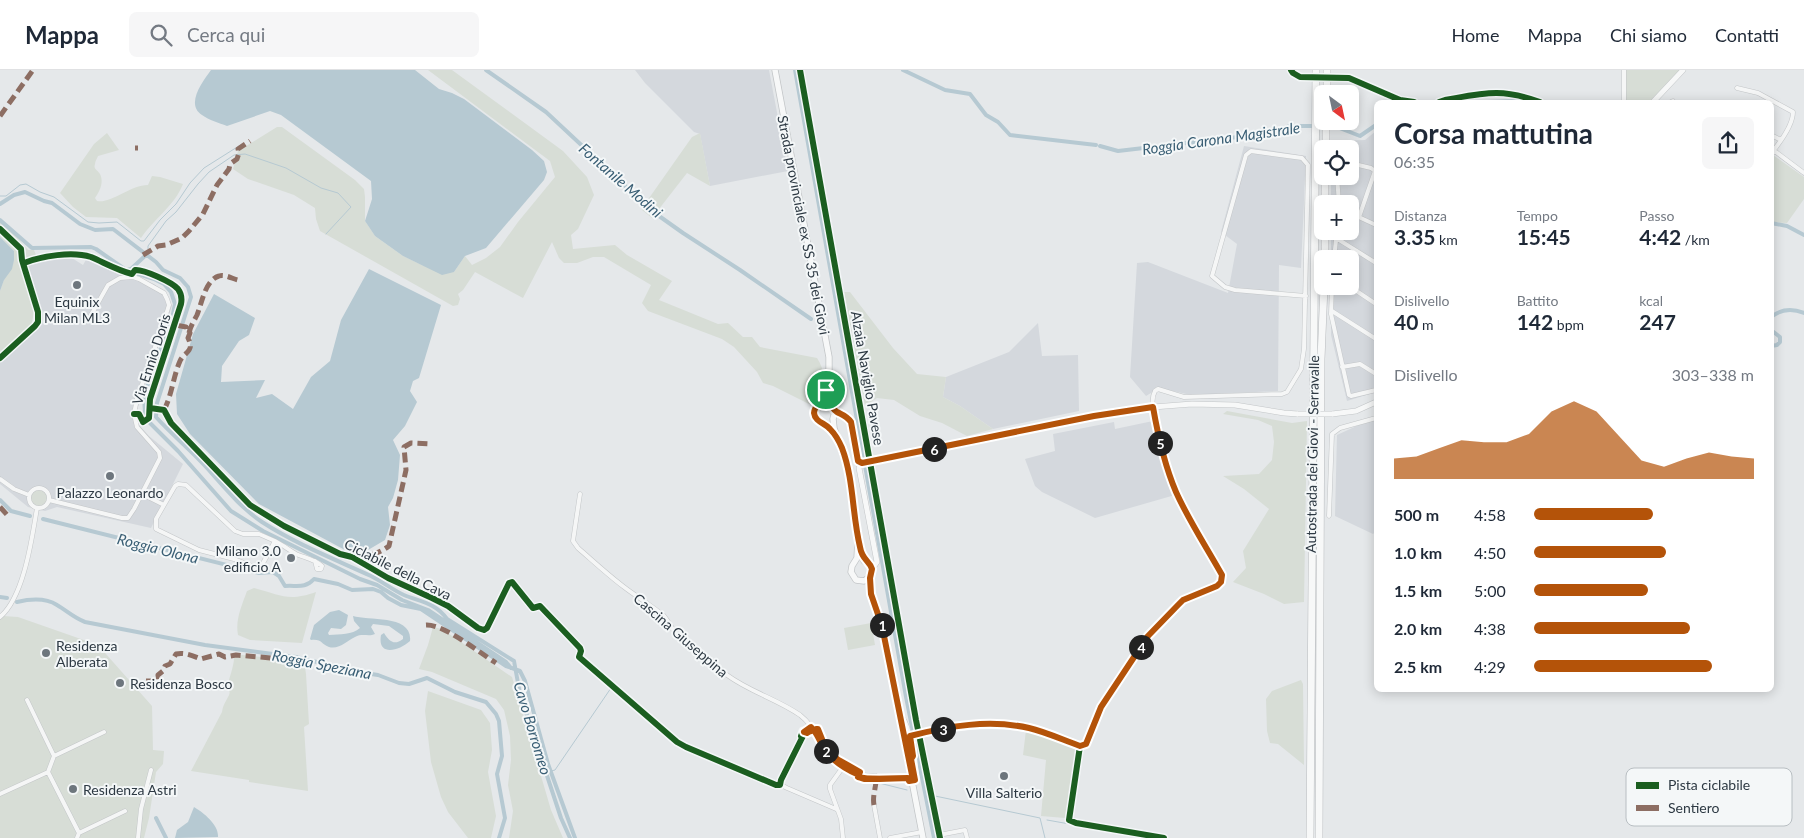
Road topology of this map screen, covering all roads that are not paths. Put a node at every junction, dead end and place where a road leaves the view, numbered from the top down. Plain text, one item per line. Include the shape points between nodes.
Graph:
1 (775, 70) edge
2 (1291, 70) edge
3 (1316, 70) edge
4 (1327, 70) edge
5 (1624, 70) edge
6 (1682, 70) edge
7 (1327, 85) edge
8 (1736, 88) dead end
9 (1400, 100) edge
10 (1445, 100) edge
11 (1534, 100) edge
12 (1624, 100) edge
13 (1655, 100) edge
14 (1771, 100) edge
15 (1774, 102) edge
16 (1774, 136) edge
17 (1781, 140) junction
18 (1774, 149) edge
19 (1774, 152) edge
20 (1359, 165) edge
21 (1374, 170) edge
22 (1804, 173) edge
23 (1374, 174) edge
24 (1359, 217) joint
25 (1374, 224) edge
26 (1339, 240) edge
27 (1374, 262) edge
28 (1359, 293) edge
29 (1324, 295) edge
30 (1332, 295) edge
31 (1306, 296) junction
32 (1374, 303) edge
33 (1332, 310) junction
34 (90, 317) dead end
35 (1374, 338) edge
36 (1342, 366) junction
37 (1374, 373) edge
38 (829, 380) junction
39 (1374, 390) edge
40 (1374, 403) edge
41 (816, 406) junction
42 (1153, 407) junction
43 (834, 408) junction
44 (834, 417) junction
45 (1374, 419) edge
46 (821, 422) junction
47 (839, 441) junction
48 (862, 463) junction
49 (0, 479) edge
50 (142, 494) junction
51 (580, 494) dead end
52 (29, 495) junction
53 (49, 500) junction
54 (164, 505) junction
55 (37, 508) junction
56 (1329, 516) dead end
57 (858, 540) junction
58 (275, 541) junction
59 (315, 561) dead end
60 (864, 561) junction
61 (856, 562) junction
62 (872, 569) junction
63 (870, 578) junction
64 (861, 582) junction
65 (871, 594) junction
66 (0, 617) edge
67 (27, 700) dead end
68 (899, 713) junction
69 (811, 727) junction
70 (104, 732) dead end
71 (919, 734) junction
72 (910, 736) junction
73 (54, 756) junction
74 (908, 757) junction
75 (843, 767) junction
76 (152, 770) dead end
77 (48, 772) junction
78 (876, 776) dead end
79 (0, 794) edge
80 (874, 805) dead end
81 (836, 808) junction
82 (125, 811) dead end
83 (79, 833) junction
84 (923, 835) edge
85 (939, 837) edge
86 (77, 838) edge
87 (138, 838) edge
88 (843, 838) edge
89 (880, 838) edge
90 (890, 838) edge
91 (967, 838) edge
92 (1310, 838) edge
93 (1319, 838) edge

1 - 38 main road, Strada provinciale ex SS 35 dei Giovi via 830,357
2 - 9 street, bridge via 1303,77 1349,78
3 - 92 highway, Autostrada dei Giovi - Serravalle
4 - 7 highway
5 - 12 street
6 - 13 main road
8 - 14 street
10 - 11 street via 1492,92 1517,94
15 - 17 street via 1793,112
16 - 17 street
17 - 18 street
19 - 22 street
20 - 21 street
23 - 24 street
24 - 25 street
26 - 27 street
28 - 32 street
29 - 93 highway, Autostrada dei Giovi - Serravalle
30 - 33 street
31 - 31 street via 1235,290 1225,287 1212,276 1246,155 1251,151 1302,158 1307,162
31 - 42 street via 1302,365 1287,392 1184,397 1158,390 1153,395
33 - 35 street
33 - 36 street
34 - 50 street, Via Ennio Doris via 108,285 120,278 139,279 164,293 168,299 169,305 134,410 137,427 159,455
36 - 37 street via 1360,364
36 - 39 street via 1349,395
38 - 41 main road, Strada provinciale ex SS 35 dei Giovi via 824,396
38 - 43 main road, Strada provinciale ex SS 35 dei Giovi via 829,397
40 - 42 main road, bridge via 1344,414 1284,413 1235,405
41 - 43 main road via 823,402
41 - 46 main road, Strada provinciale ex SS 35 dei Giovi via 814,415
42 - 48 main road
42 - 71 street via 1170,478 1222,575 1221,582 1183,600 1155,629 1112,688 1084,746 1038,730 1008,725 968,724
43 - 44 main road, Strada provinciale ex SS 35 dei Giovi
43 - 48 main road via 851,422 858,461
44 - 46 main road via 828,422
44 - 47 main road, Strada provinciale ex SS 35 dei Giovi
45 - 56 street via 1340,428 1332,434
46 - 47 main road, Strada provinciale ex SS 35 dei Giovi
47 - 57 main road, Strada provinciale ex SS 35 dei Giovi via 850,476
48 - 62 main road via 859,468 877,562
49 - 52 street
50 - 53 street, Via Ennio Doris via 131,515 124,518
50 - 54 street
51 - 69 street, Cascina Giuseppina via 573,541 578,548 665,618 677,635 711,663 743,686 800,716
52 - 53 street via 40,488 47,493
52 - 55 street via 30,503
53 - 55 street via 46,506
54 - 58 street via 175,486 186,485 235,531 259,534
54 - 58 street via 156,519 156,529 199,550 234,558 255,567 262,564
55 - 66 street via 22,577 9,607
57 - 60 main road, Strada provinciale ex SS 35 dei Giovi
57 - 61 main road, Strada provinciale ex SS 35 dei Giovi
58 - 59 street
60 - 61 main road
60 - 62 main road, Strada provinciale ex SS 35 dei Giovi
61 - 64 main road, Strada provinciale ex SS 35 dei Giovi via 851,573
62 - 63 main road
63 - 64 main road
63 - 65 main road
64 - 65 main road
65 - 68 main road via 882,626
67 - 73 street
68 - 72 street via 904,717
68 - 74 main road
69 - 75 street, Cascina Giuseppina via 824,749
69 - 81 street via 804,732 781,782 787,788
70 - 73 street
71 - 72 street
71 - 85 street
72 - 74 street via 911,752
73 - 77 street
74 - 84 main road
75 - 78 street via 862,776
75 - 81 street via 830,785
76 - 87 street via 141,809
77 - 79 street
77 - 83 street
80 - 89 street
81 - 88 street
82 - 83 street
83 - 86 street
84 - 90 street
85 - 91 street via 965,830

